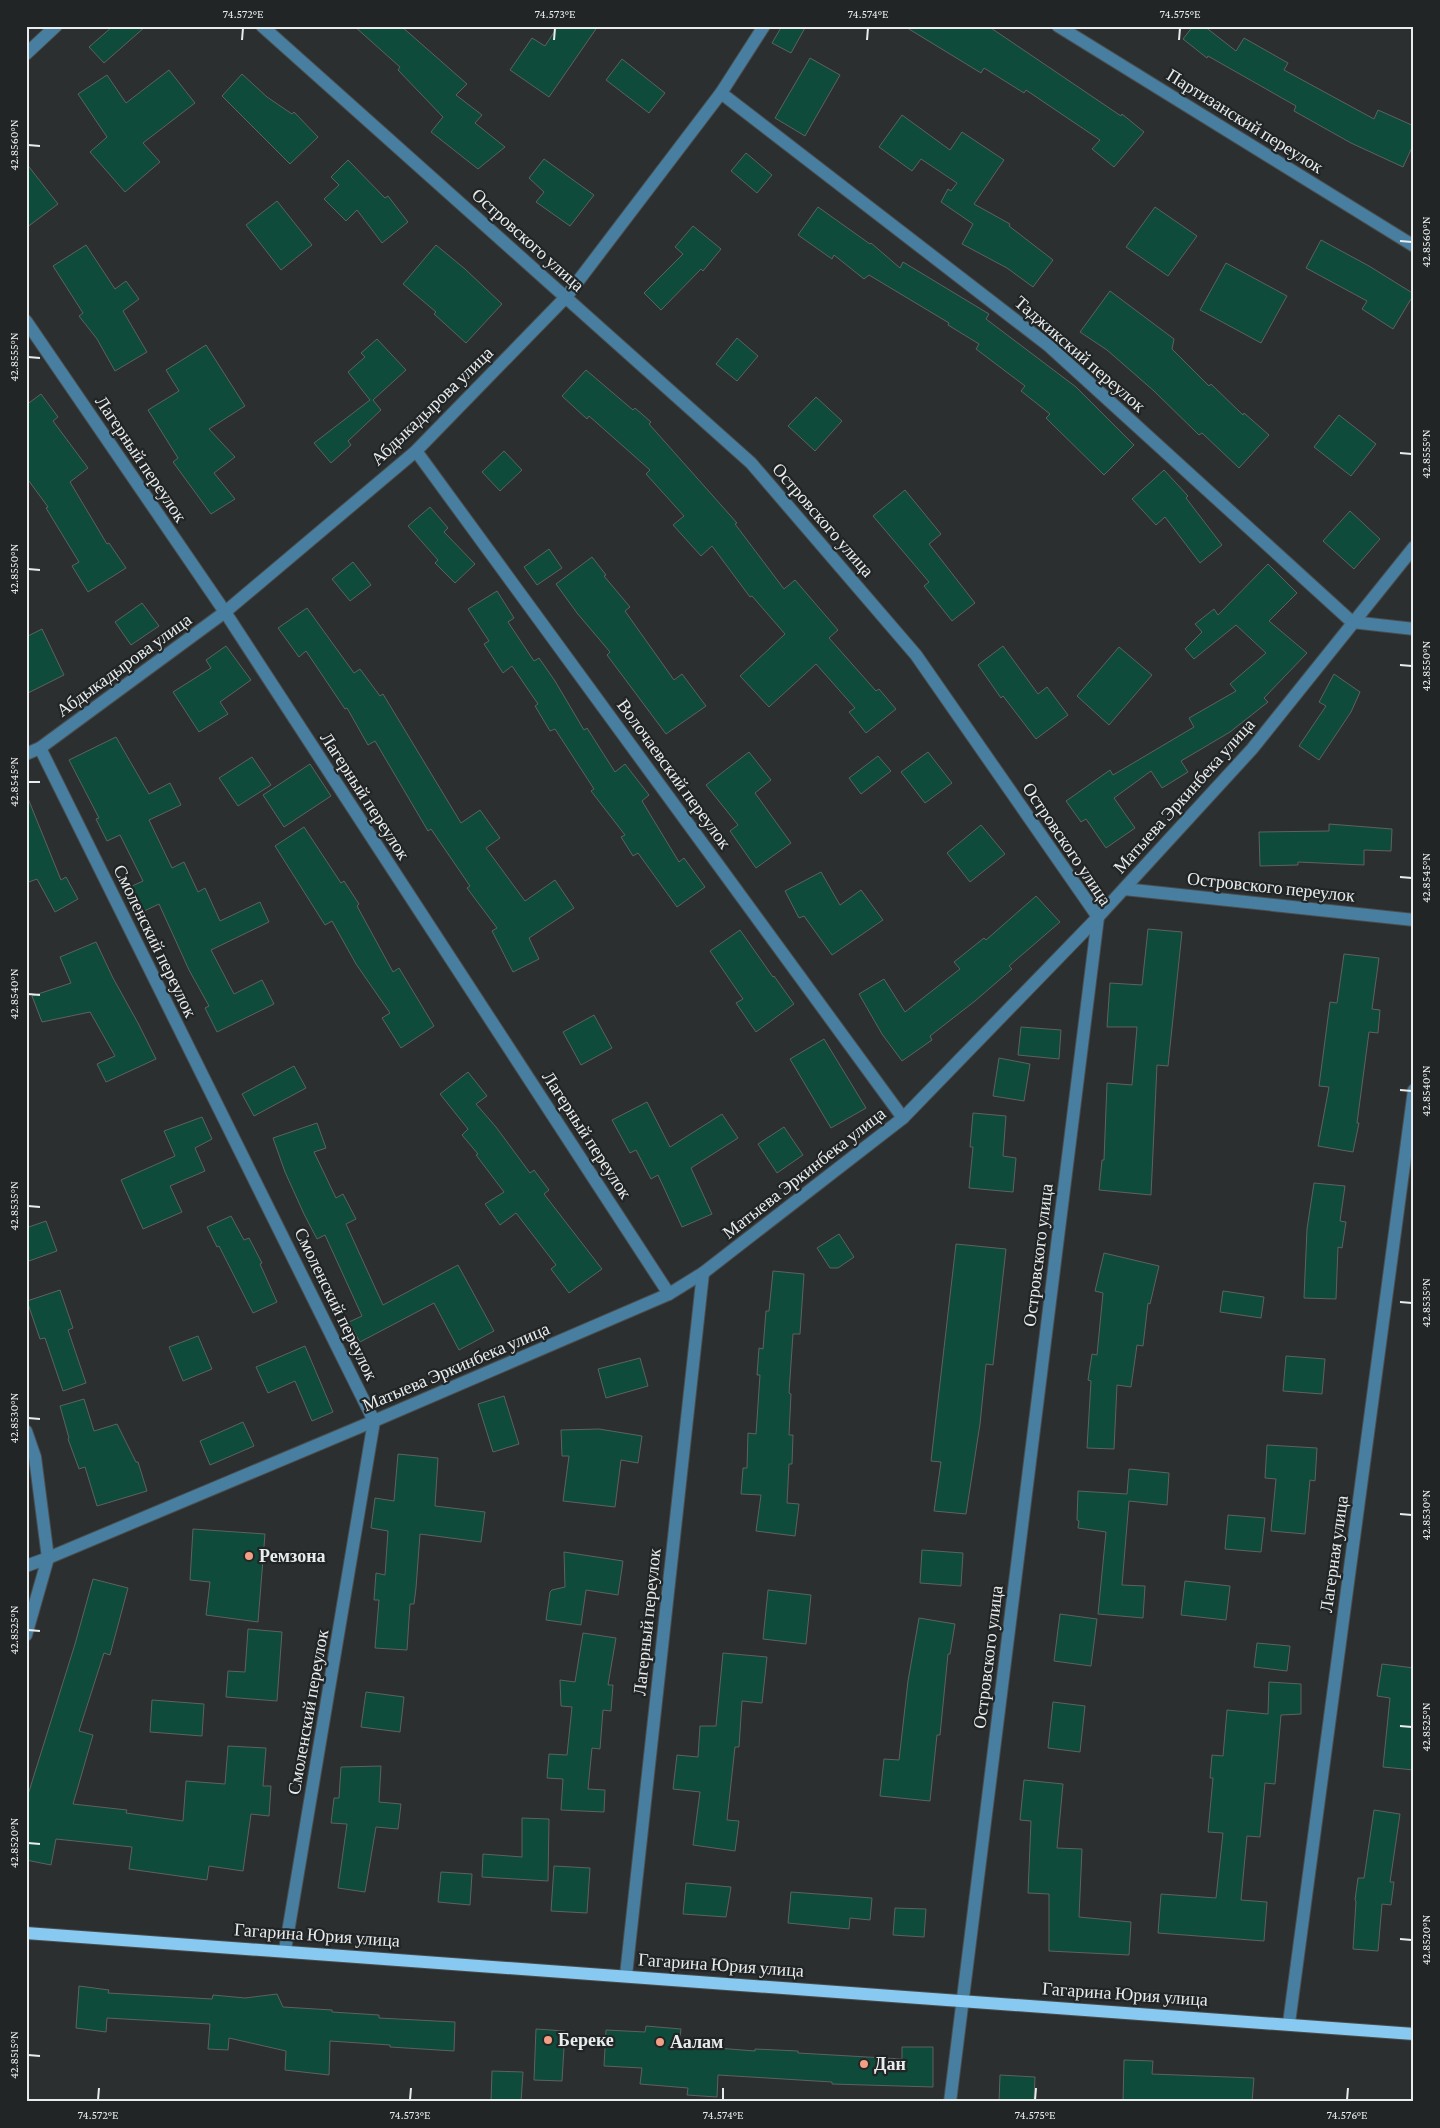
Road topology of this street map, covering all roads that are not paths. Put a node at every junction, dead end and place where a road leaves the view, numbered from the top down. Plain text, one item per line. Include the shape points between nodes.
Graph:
1 (56, 26) edge
2 (262, 26) edge
3 (764, 26) edge
4 (1058, 26) edge
5 (26, 54) edge
6 (721, 93) junction
7 (1414, 246) edge
8 (566, 297) junction
9 (26, 321) edge
10 (416, 451) junction
11 (1414, 547) edge
12 (225, 612) junction
13 (1352, 622) junction
14 (1414, 629) edge
15 (40, 748) junction
16 (26, 754) edge
17 (1124, 889) junction
18 (1098, 918) junction
19 (1414, 920) edge
20 (1414, 1090) edge
21 (903, 1118) junction
22 (703, 1273) junction
23 (669, 1294) junction
24 (374, 1421) junction
25 (26, 1431) edge
26 (48, 1558) junction
27 (26, 1566) edge
28 (26, 1635) edge
29 (26, 1932) edge
30 (285, 1950) junction
31 (626, 1976) junction
32 (962, 2000) junction
33 (1289, 2024) junction
34 (1414, 2034) edge
35 (950, 2102) edge

1 - 5 street
2 - 8 street, Островского улица
3 - 6 street, Абдыкадырова улица
4 - 7 street, Партизанский переулок
6 - 8 street, Абдыкадырова улица
6 - 13 street, Таджикский переулок via 1049,346
8 - 10 street, Абдыкадырова улица
8 - 18 street, Островского улица via 751,463 903,640
9 - 12 street, Лагерный переулок
10 - 12 street, Абдыкадырова улица
10 - 21 street, Волочаевский переулок
11 - 13 street, Матыева Эркинбека улица
12 - 15 street, Абдыкадырова улица
12 - 23 street, Лагерный переулок
13 - 14 street
13 - 17 street, Матыева Эркинбека улица via 1252,749
15 - 16 street, Абдыкадырова улица
15 - 24 street, Смоленский переулок
17 - 18 street, Матыева Эркинбека улица
17 - 19 street, Островского переулок
18 - 21 street, Матыева Эркинбека улица
18 - 32 street, Островского улица
20 - 33 street, Лагерная улица
21 - 22 street, Матыева Эркинбека улица
22 - 23 street, Матыева Эркинбека улица
22 - 31 street, Лагерный переулок
23 - 24 street, Матыева Эркинбека улица
24 - 26 street, Матыева Эркинбека улица
24 - 30 street, Смоленский переулок
25 - 26 street via 35,1457
26 - 27 street, Матыева Эркинбека улица
26 - 28 street
29 - 30 main road, Гагарина Юрия улица
30 - 31 main road, Гагарина Юрия улица
31 - 32 main road, Гагарина Юрия улица
32 - 33 main road, Гагарина Юрия улица
32 - 35 street, Островского улица
33 - 34 main road, Гагарина Юрия улица

